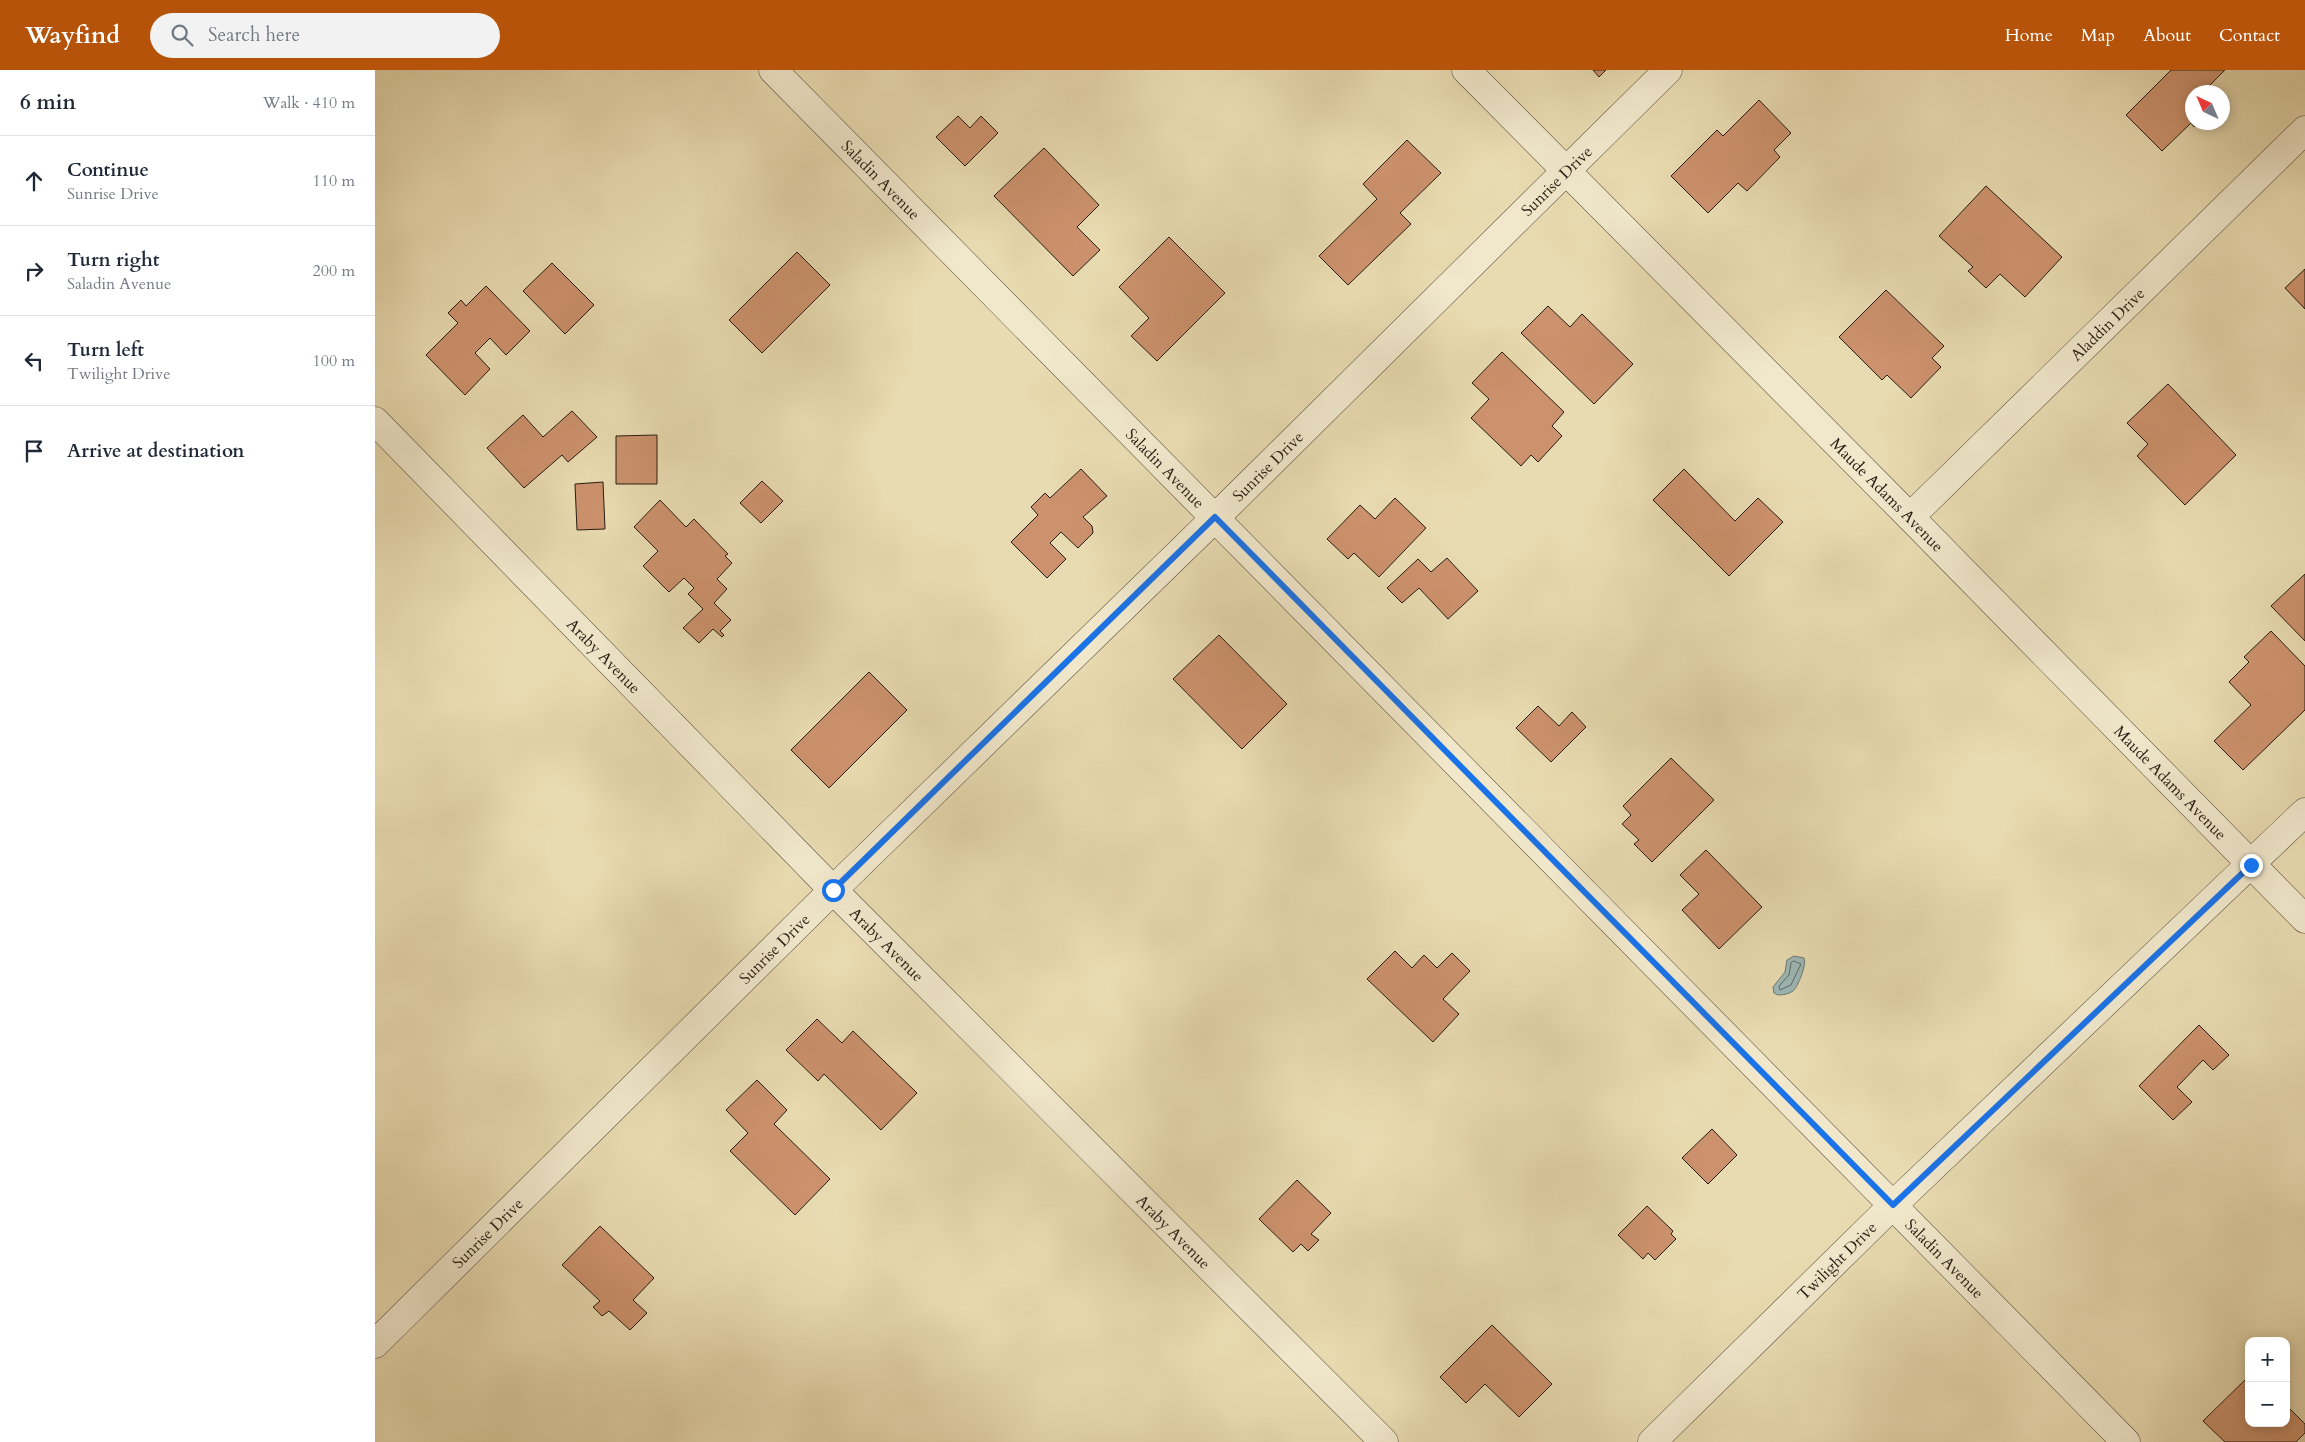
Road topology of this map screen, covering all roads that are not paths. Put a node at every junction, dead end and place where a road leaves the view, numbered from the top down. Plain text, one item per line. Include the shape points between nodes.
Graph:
1 (773, 70) edge
2 (1466, 70) edge
3 (1667, 70) edge
4 (2305, 130) edge
5 (1567, 172) junction
6 (375, 421) edge
7 (1215, 517) junction
8 (1911, 518) junction
9 (2305, 812) edge
10 (2251, 865) junction
11 (833, 890) junction
12 (2305, 919) edge
13 (1893, 1205) junction
14 (375, 1344) edge
15 (1384, 1442) edge
16 (1652, 1442) edge
17 (2126, 1442) edge

1 - 7 street, Saladin Avenue
2 - 5 street, Maude Adams Avenue
3 - 5 street, Sunrise Drive
4 - 8 street, Aladdin Drive
5 - 7 street, Sunrise Drive
5 - 8 street, Maude Adams Avenue
6 - 11 street, Araby Avenue
7 - 11 street, Sunrise Drive
7 - 13 street, Saladin Avenue
8 - 10 street, Maude Adams Avenue
9 - 10 street, Twilight Drive
10 - 12 street, Maude Adams Avenue
10 - 13 street, Twilight Drive
11 - 14 street, Sunrise Drive
11 - 15 street, Araby Avenue
13 - 16 street, Twilight Drive
13 - 17 street, Saladin Avenue

